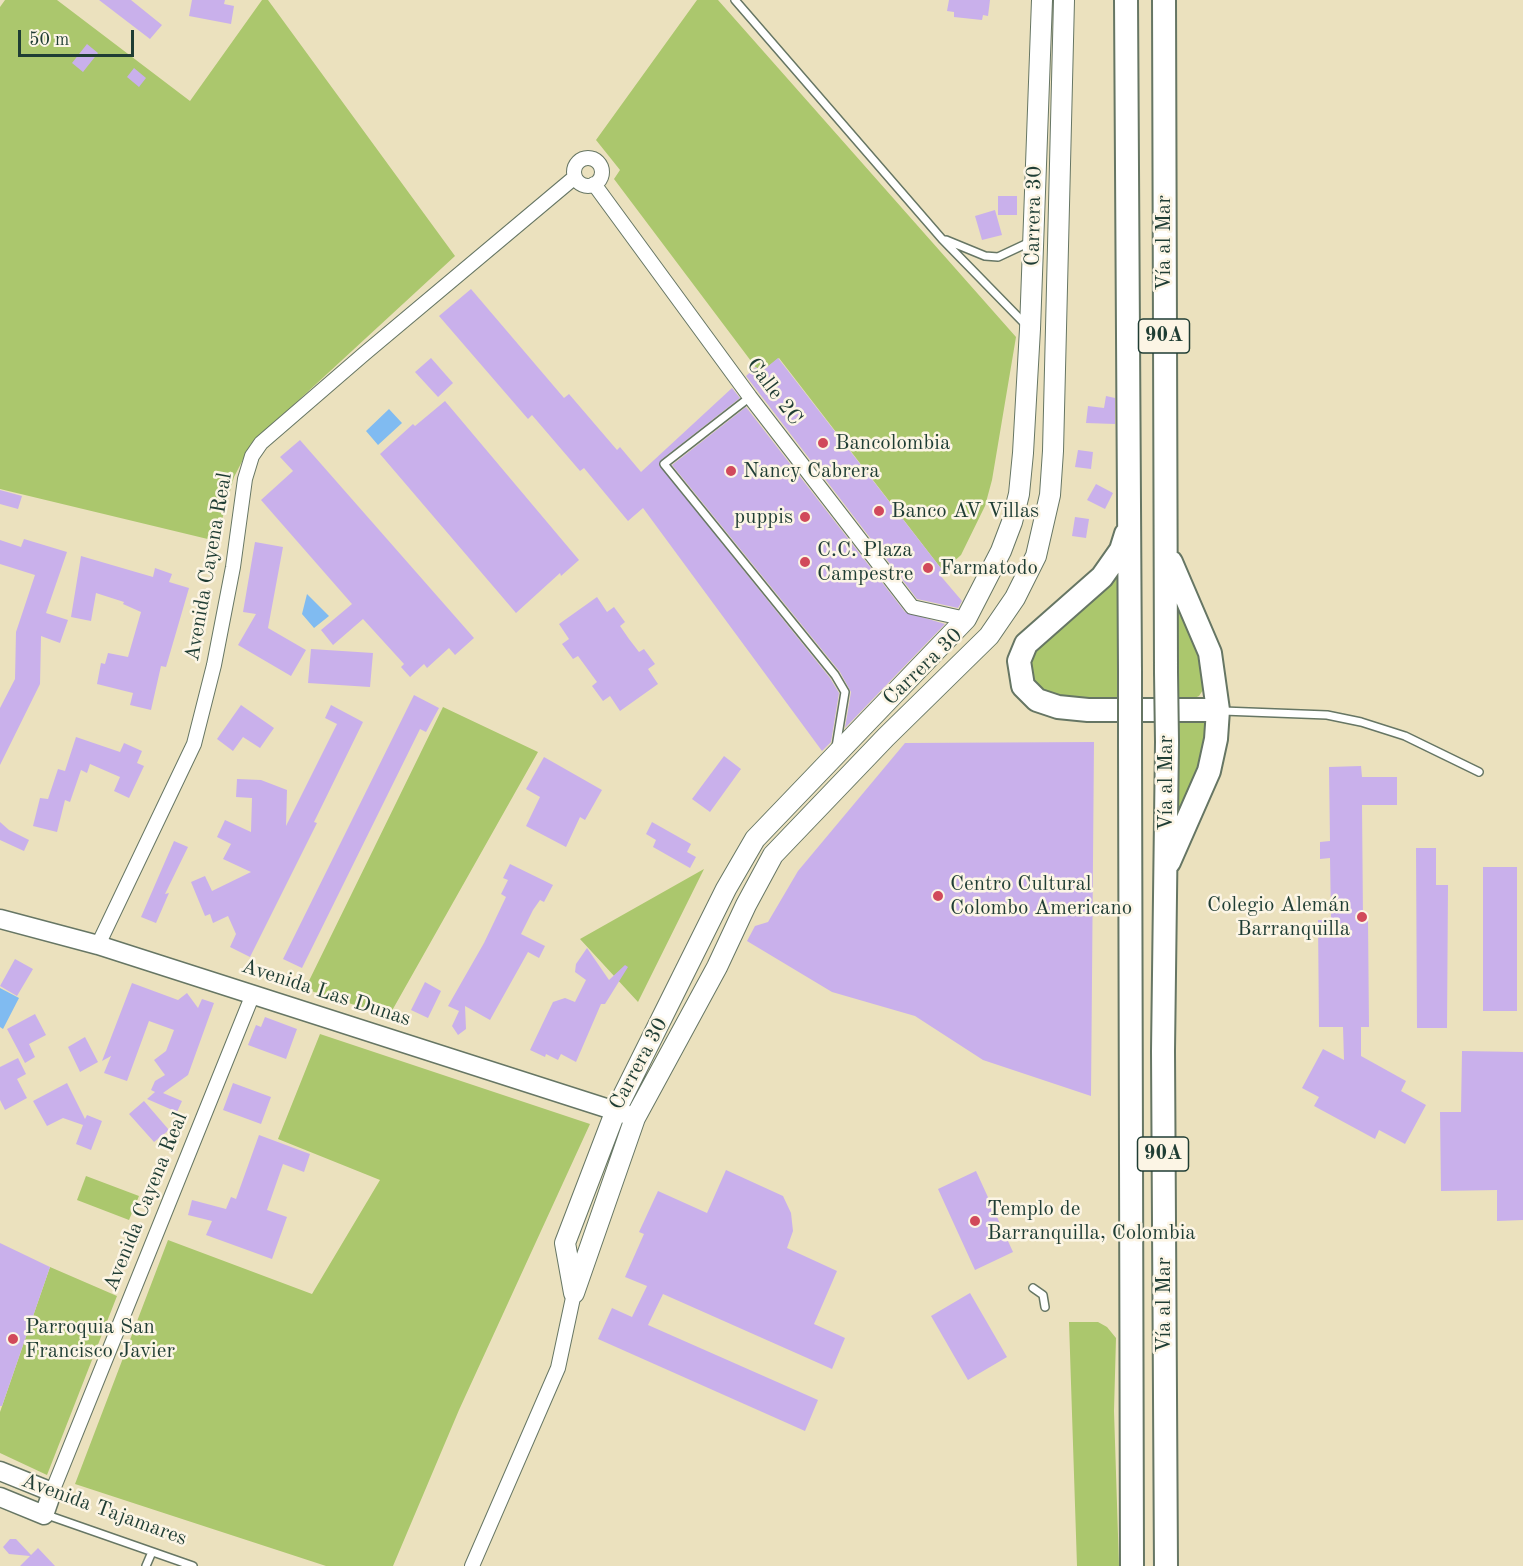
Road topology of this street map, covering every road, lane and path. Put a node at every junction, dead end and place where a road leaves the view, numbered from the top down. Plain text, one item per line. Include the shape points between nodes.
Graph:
1 (735, 0) edge
2 (1042, 0) edge
3 (1064, 0) edge
4 (1126, 0) edge
5 (1164, 0) edge
6 (575, 177) junction
7 (594, 184) junction
8 (942, 239) junction
9 (1035, 239) junction
10 (1030, 329) junction
11 (750, 397) junction
12 (1130, 495) junction
13 (1164, 519) junction
14 (966, 619) junction
15 (1218, 710) junction
16 (835, 755) junction
17 (1479, 772) dead end
18 (1166, 867) junction
19 (0, 919) edge
20 (98, 945) junction
21 (253, 994) junction
22 (615, 1110) junction
23 (635, 1118) junction
24 (1033, 1288) dead end
25 (574, 1293) junction
26 (1045, 1307) dead end
27 (0, 1471) edge
28 (51, 1492) junction
29 (0, 1497) edge
30 (44, 1515) junction
31 (152, 1552) junction
32 (146, 1566) edge
33 (193, 1566) edge
34 (472, 1566) edge
35 (1132, 1566) edge
36 (1166, 1566) edge

1 - 8 lane
2 - 9 main road, Carrera 30
3 - 23 main road, Carrera 30 via 1053,451 1050,495 1036,556 1015,598 989,636 773,855
4 - 12 highway, Vía al Mar / 90A
5 - 13 highway, Vía al Mar / 90A
6 - 7 street via 581,184
6 - 7 street via 575,168 588,158 599,165 601,173
6 - 20 street, Avenida Cayena Real via 364,354 261,443 252,456 216,654 194,744
7 - 11 street, Calle 2C
8 - 9 lane via 985,256 998,257
8 - 10 lane
9 - 10 main road, Carrera 30
10 - 14 main road, Carrera 30 via 1019,494 1001,551
11 - 14 street, Calle 2C via 912,607
11 - 16 lane via 664,464 845,692
12 - 15 highway via 1126,538 1113,564 1026,644 1018,662 1020,679 1036,700 1058,707
12 - 35 highway, Vía al Mar / 90A, bridge
13 - 15 highway via 1174,572 1210,653
13 - 18 highway, Vía al Mar / 90A, bridge
14 - 16 main road, Carrera 30
15 - 17 lane via 1327,715 1361,722 1405,736
15 - 18 highway via 1209,771
16 - 22 main road, Carrera 30 via 755,839
18 - 36 highway, Vía al Mar / 90A
19 - 20 street, Avenida Las Dunas
20 - 21 street, Avenida Las Dunas
21 - 22 street, Avenida Las Dunas
21 - 28 street, Avenida Cayena Real
22 - 23 street, Avenida Las Dunas
22 - 25 main road, Carrera 30 via 565,1243
23 - 25 main road, Carrera 30
24 - 26 lane via 1043,1295
25 - 34 street, Carrera 30 via 570,1330 550,1388
27 - 28 street, Avenida Tajamares
28 - 30 street
29 - 30 street, Avenida Tajamares
30 - 31 lane, Avenida Tajamares
31 - 32 lane
31 - 33 lane, Avenida Tajamares

